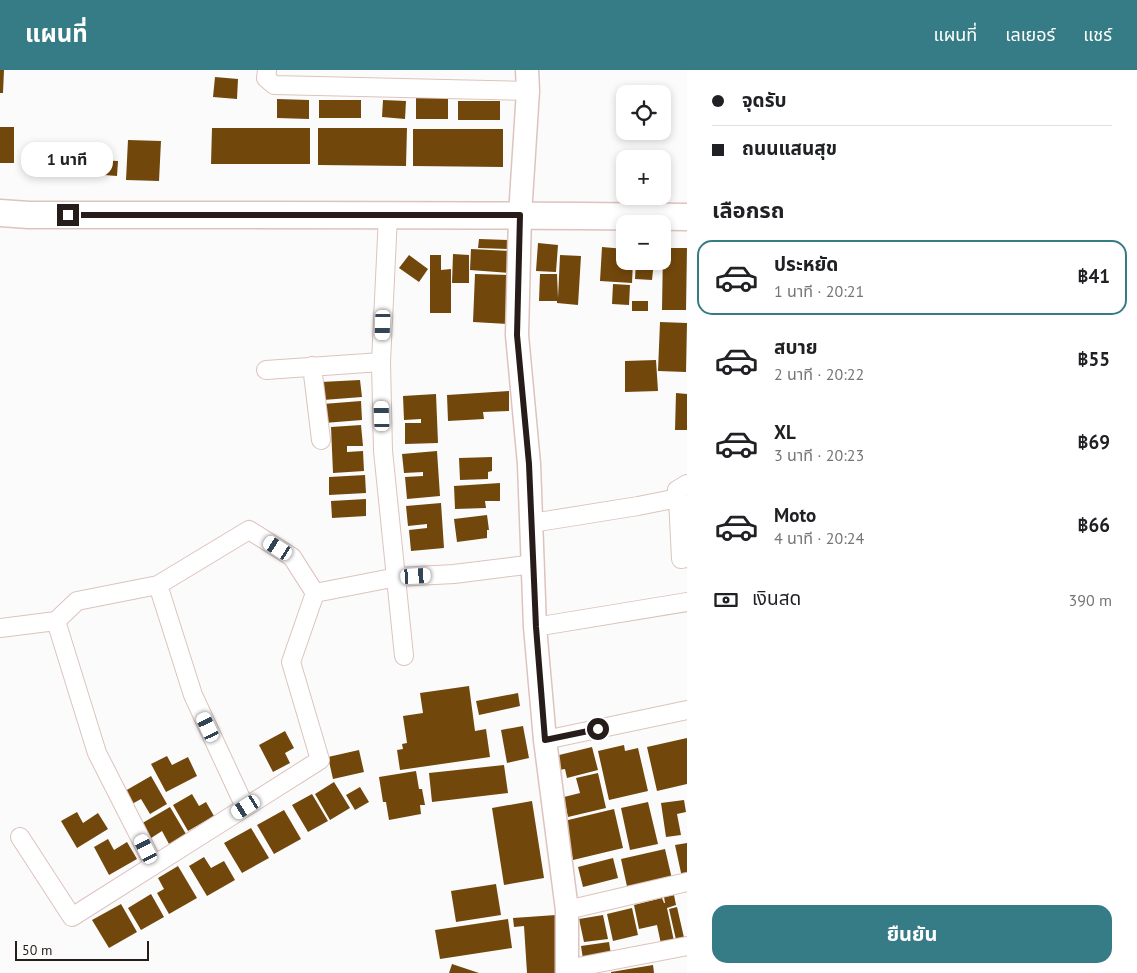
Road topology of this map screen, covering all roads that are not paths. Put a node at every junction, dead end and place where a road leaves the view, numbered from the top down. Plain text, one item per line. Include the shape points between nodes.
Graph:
1 (267, 70) edge
2 (527, 80) edge
3 (0, 215) edge
4 (520, 215) junction
5 (388, 216) junction
6 (687, 217) edge
7 (381, 362) junction
8 (312, 366) junction
9 (266, 370) dead end
10 (321, 440) dead end
11 (683, 491) edge
12 (532, 523) junction
13 (687, 558) edge
14 (534, 564) junction
15 (397, 577) junction
16 (158, 585) junction
17 (315, 593) junction
18 (687, 602) edge
19 (56, 621) junction
20 (536, 627) junction
21 (0, 628) edge
22 (404, 656) dead end
23 (687, 710) edge
24 (545, 740) junction
25 (246, 807) junction
26 (20, 837) dead end
27 (154, 865) junction
28 (687, 882) edge
29 (567, 910) junction
30 (687, 946) edge
31 (567, 971) edge

1 - 2 street via 266,78 274,85
2 - 4 street
3 - 5 main road
4 - 5 main road
4 - 6 main road
4 - 12 street via 517,335
5 - 7 street
7 - 8 street
7 - 15 street via 383,451
8 - 9 street
8 - 10 street
11 - 12 street via 638,506
11 - 13 street via 681,559
12 - 14 street
14 - 15 street
14 - 20 street
15 - 17 street
15 - 22 street
16 - 17 street via 249,530 292,557
16 - 19 street via 77,600
16 - 25 street via 193,695
17 - 25 street via 291,662 320,760
18 - 20 street
19 - 21 street
19 - 27 street via 97,753
20 - 24 street
23 - 24 street
24 - 29 street
25 - 27 street
26 - 27 street via 72,917
28 - 29 street
29 - 31 street
30 - 31 street

